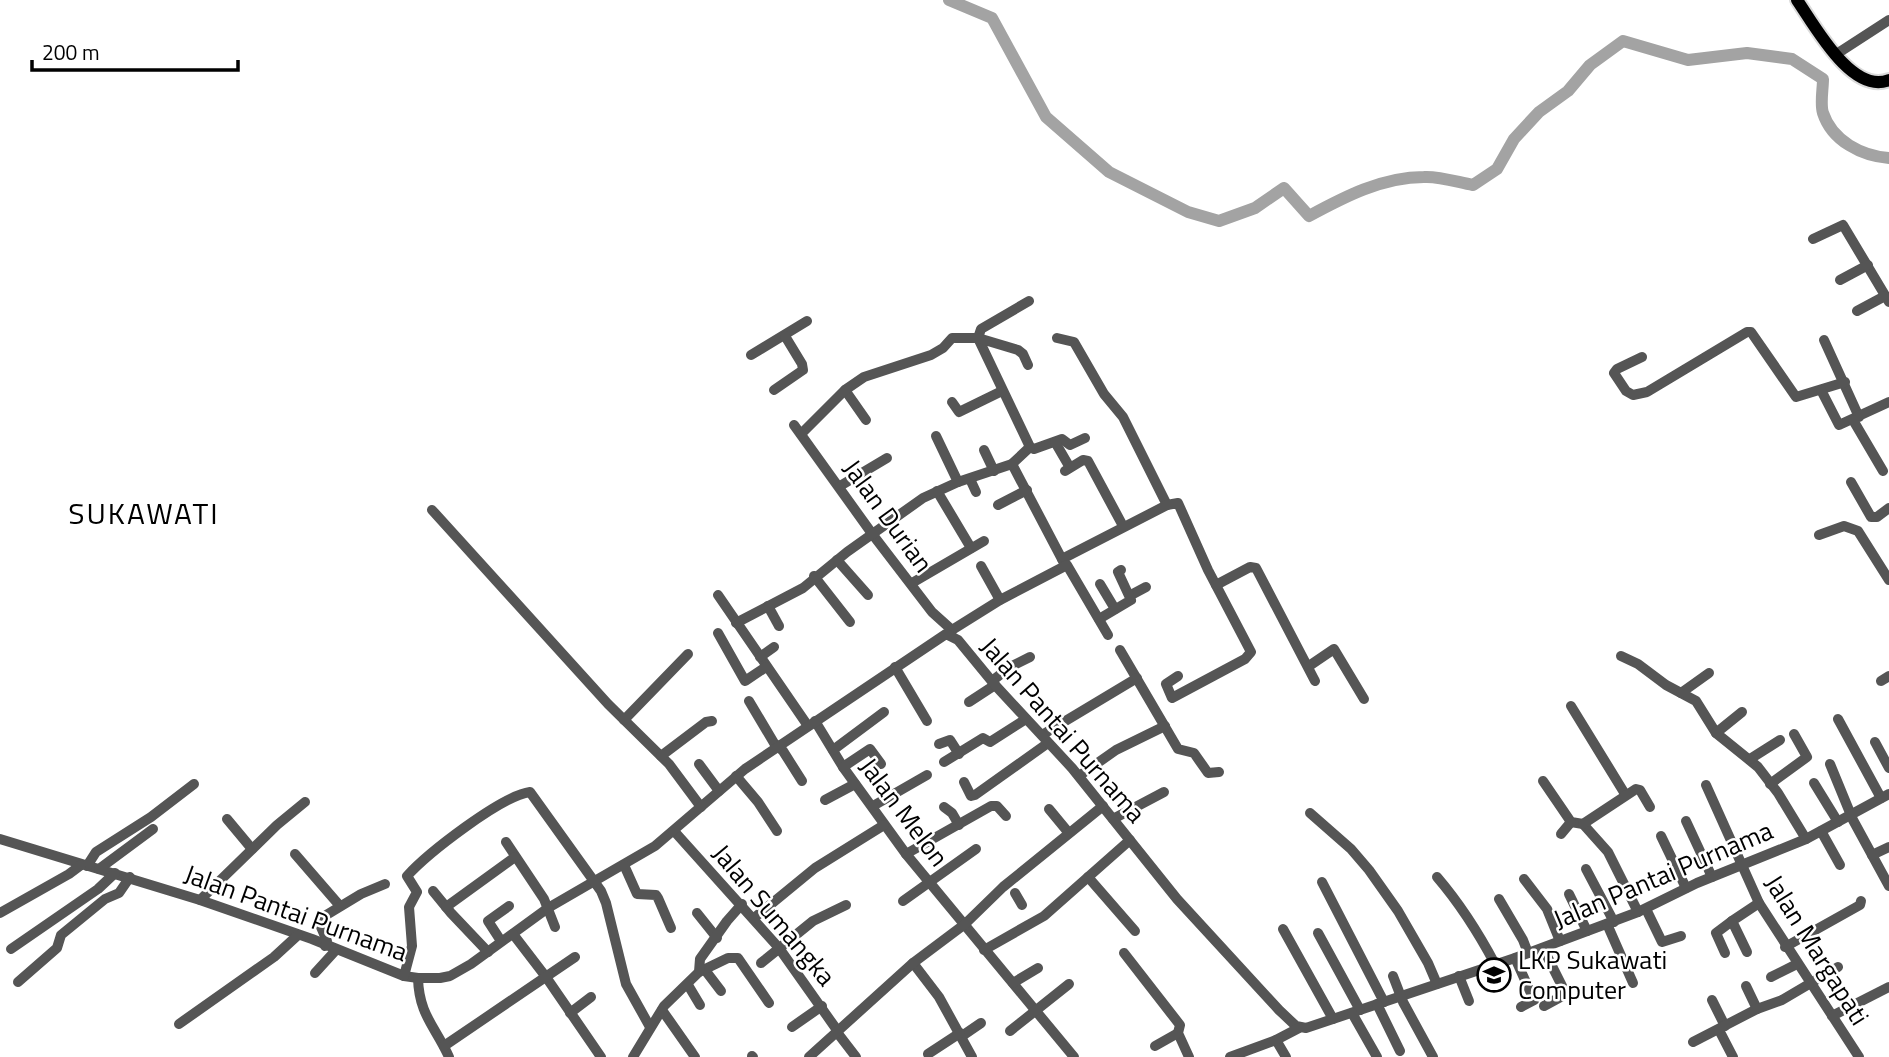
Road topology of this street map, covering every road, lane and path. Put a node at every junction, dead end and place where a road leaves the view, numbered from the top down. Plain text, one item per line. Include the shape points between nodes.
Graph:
1 (1797, 0) edge
2 (1889, 20) edge
3 (1835, 55) junction
4 (1889, 80) edge
5 (1813, 239) dead end
6 (1868, 265) junction
7 (1840, 280) dead end
8 (1887, 299) edge
9 (1030, 301) dead end
10 (1857, 311) dead end
11 (807, 321) dead end
12 (785, 336) junction
13 (978, 338) junction
14 (1057, 338) dead end
15 (1824, 340) dead end
16 (751, 355) dead end
17 (1642, 357) dead end
18 (1028, 365) dead end
19 (1845, 382) junction
20 (774, 390) dead end
21 (845, 390) junction
22 (1821, 390) junction
23 (1002, 391) junction
24 (952, 402) dead end
25 (1889, 402) edge
26 (1856, 419) junction
27 (866, 420) dead end
28 (794, 425) dead end
29 (801, 434) junction
30 (936, 436) dead end
31 (1085, 438) dead end
32 (1055, 442) junction
33 (1030, 447) junction
34 (984, 450) dead end
35 (887, 458) dead end
36 (1012, 464) junction
37 (994, 471) junction
38 (1883, 471) dead end
39 (970, 479) junction
40 (958, 482) junction
41 (1851, 482) dead end
42 (840, 486) junction
43 (1027, 490) junction
44 (937, 491) junction
45 (976, 492) dead end
46 (998, 505) dead end
47 (1167, 505) junction
48 (1889, 508) edge
49 (432, 510) dead end
50 (1123, 526) junction
51 (873, 535) junction
52 (1819, 535) dead end
53 (984, 541) dead end
54 (971, 548) junction
55 (837, 560) junction
56 (1064, 562) junction
57 (1885, 563) edge
58 (981, 566) dead end
59 (1121, 570) dead end
60 (815, 578) junction
61 (1889, 580) edge
62 (912, 583) junction
63 (1100, 584) dead end
64 (1216, 585) junction
65 (1146, 587) dead end
66 (718, 595) dead end
67 (869, 595) dead end
68 (1131, 595) junction
69 (1000, 600) junction
70 (768, 607) junction
71 (1115, 609) junction
72 (1099, 619) junction
73 (850, 622) dead end
74 (736, 623) junction
75 (779, 626) dead end
76 (951, 632) junction
77 (718, 633) dead end
78 (1108, 635) dead end
79 (774, 647) dead end
80 (1120, 650) dead end
81 (688, 654) dead end
82 (1621, 656) dead end
83 (760, 657) junction
84 (1030, 657) dead end
85 (1308, 666) junction
86 (766, 667) junction
87 (895, 667) junction
88 (1709, 673) dead end
89 (1178, 676) dead end
90 (1137, 677) junction
91 (1315, 681) dead end
92 (993, 683) junction
93 (1681, 693) junction
94 (1364, 699) dead end
95 (749, 701) dead end
96 (969, 702) dead end
97 (1571, 706) dead end
98 (884, 712) dead end
99 (1742, 712) dead end
100 (1026, 719) junction
101 (1838, 719) dead end
102 (624, 720) junction
103 (712, 721) dead end
104 (927, 721) dead end
105 (812, 724) junction
106 (1165, 726) junction
107 (1716, 733) junction
108 (1794, 734) dead end
109 (1045, 739) junction
110 (1780, 740) dead end
111 (1875, 742) dead end
112 (939, 744) dead end
113 (779, 747) junction
114 (833, 750) junction
115 (959, 754) junction
116 (661, 757) junction
117 (1750, 759) junction
118 (944, 762) dead end
119 (699, 764) dead end
120 (881, 764) dead end
121 (1829, 764) dead end
122 (843, 767) junction
123 (1889, 768) edge
124 (1219, 772) dead end
125 (927, 775) dead end
126 (736, 776) junction
127 (1079, 776) junction
128 (802, 781) dead end
129 (1543, 781) dead end
130 (964, 782) dead end
131 (1814, 783) dead end
132 (194, 784) dead end
133 (855, 784) junction
134 (1770, 784) junction
135 (1706, 785) dead end
136 (719, 791) junction
137 (1164, 792) dead end
138 (1625, 794) junction
139 (1885, 796) edge
140 (825, 800) dead end
141 (305, 802) dead end
142 (873, 806) junction
143 (1103, 806) junction
144 (701, 807) junction
145 (944, 807) dead end
146 (1650, 807) dead end
147 (1049, 809) dead end
148 (1310, 813) dead end
149 (1852, 815) junction
150 (1006, 816) dead end
151 (227, 819) dead end
152 (1113, 819) junction
153 (1686, 821) dead end
154 (1571, 822) junction
155 (1838, 822) junction
156 (1583, 824) junction
157 (884, 825) junction
158 (959, 825) junction
159 (153, 829) dead end
160 (674, 831) junction
161 (777, 831) dead end
162 (1821, 831) junction
163 (1068, 832) junction
164 (1561, 834) dead end
165 (1661, 836) dead end
166 (0, 839) edge
167 (1806, 839) junction
168 (1130, 840) junction
169 (506, 842) dead end
170 (1889, 847) edge
171 (252, 849) junction
172 (976, 849) dead end
173 (295, 854) dead end
174 (906, 854) junction
175 (1872, 855) junction
176 (515, 857) junction
177 (84, 865) junction
178 (624, 865) junction
179 (1742, 865) junction
180 (1840, 865) dead end
181 (99, 869) junction
182 (1586, 869) dead end
183 (115, 873) junction
184 (130, 877) junction
185 (1088, 877) junction
186 (1437, 877) dead end
187 (1712, 877) junction
188 (1524, 879) dead end
189 (1888, 880) edge
190 (595, 881) junction
191 (929, 882) junction
192 (1322, 882) dead end
193 (385, 884) dead end
194 (1686, 888) junction
195 (433, 891) dead end
196 (1015, 893) dead end
197 (1569, 894) dead end
198 (1500, 899) dead end
199 (200, 900) junction
200 (903, 901) dead end
201 (1861, 901) dead end
202 (1759, 903) junction
203 (742, 904) junction
204 (846, 905) dead end
205 (1022, 905) dead end
206 (340, 906) junction
207 (509, 906) dead end
208 (446, 907) junction
209 (548, 908) junction
210 (1642, 911) junction
211 (0, 913) edge
212 (697, 913) dead end
213 (754, 918) junction
214 (1732, 921) junction
215 (1611, 923) junction
216 (965, 924) junction
217 (555, 927) dead end
218 (671, 928) dead end
219 (1283, 929) dead end
220 (1135, 931) dead end
221 (1587, 931) junction
222 (1318, 933) dead end
223 (513, 934) junction
224 (298, 935) junction
225 (1681, 936) dead end
226 (717, 938) junction
227 (1560, 941) junction
228 (501, 942) junction
229 (325, 946) junction
230 (1543, 947) junction
231 (1785, 947) junction
232 (779, 948) junction
233 (11, 949) dead end
234 (336, 950) junction
235 (984, 950) junction
236 (488, 952) junction
237 (1124, 953) dead end
238 (1528, 953) junction
239 (1725, 953) dead end
240 (1747, 953) dead end
241 (575, 957) dead end
242 (1515, 958) junction
243 (913, 963) junction
244 (1495, 964) junction
245 (1797, 964) junction
246 (1838, 967) dead end
247 (754, 968) junction
248 (1038, 968) dead end
249 (702, 971) junction
250 (315, 973) dead end
251 (404, 975) junction
252 (1393, 976) dead end
253 (1459, 976) junction
254 (1771, 976) dead end
255 (546, 977) junction
256 (418, 978) junction
257 (18, 982) dead end
258 (1013, 983) junction
259 (1633, 983) dead end
260 (1811, 983) junction
261 (1069, 984) dead end
262 (1437, 984) junction
263 (688, 985) junction
264 (1746, 986) dead end
265 (1889, 987) edge
266 (721, 991) dead end
267 (1402, 996) junction
268 (591, 997) dead end
269 (1712, 1000) dead end
270 (1469, 1001) dead end
271 (769, 1003) dead end
272 (1380, 1003) junction
273 (700, 1005) dead end
274 (822, 1006) junction
275 (1544, 1006) dead end
276 (1521, 1007) dead end
277 (1034, 1009) junction
278 (1757, 1009) junction
279 (662, 1010) junction
280 (1356, 1012) junction
281 (570, 1013) junction
282 (1832, 1016) junction
283 (1332, 1019) junction
284 (981, 1023) dead end
285 (179, 1024) dead end
286 (650, 1027) junction
287 (792, 1027) dead end
288 (1299, 1028) junction
289 (1722, 1028) junction
290 (837, 1030) junction
291 (1010, 1031) dead end
292 (1178, 1033) junction
293 (961, 1034) junction
294 (1276, 1040) junction
295 (1693, 1042) dead end
296 (444, 1046) junction
297 (1155, 1046) dead end
298 (1399, 1051) dead end
299 (1249, 1054) edge
300 (1069, 1055) edge
301 (927, 1056) edge
302 (449, 1057) edge
303 (601, 1057) edge
304 (633, 1057) edge
305 (695, 1057) edge
306 (809, 1057) edge
307 (856, 1057) edge
308 (972, 1057) edge
309 (1189, 1057) edge
310 (1230, 1057) edge
311 (1286, 1057) edge
312 (1377, 1057) edge
313 (1433, 1057) edge
314 (1733, 1057) edge
315 (1859, 1057) edge

1 - 3 main road
2 - 3 street
3 - 4 main road via 1868,82
5 - 6 street via 1843,225
6 - 7 street
6 - 8 street
8 - 10 street
9 - 13 street via 981,329
11 - 12 street
12 - 16 street
12 - 20 street via 803,370
13 - 18 street via 1020,351
13 - 21 street via 952,338 931,355 875,373
13 - 23 street
14 - 47 street via 1074,342 1123,417
15 - 19 street
17 - 22 street via 1614,373 1633,395 1647,392 1749,331 1796,397
19 - 22 street
19 - 26 street
21 - 27 street
21 - 29 street
22 - 26 street via 1838,424
23 - 24 street via 959,412
23 - 33 street
25 - 26 street
26 - 38 street
28 - 29 street, Jalan Durian
29 - 42 street, Jalan Durian
30 - 40 street
31 - 32 street via 1070,445 1063,439
32 - 33 street
32 - 50 street via 1067,468 1088,461
33 - 36 street
34 - 37 street
35 - 42 street
36 - 37 street
36 - 43 street
37 - 39 street
39 - 40 street
39 - 45 street
40 - 44 street
41 - 48 street via 1871,517
42 - 51 street, Jalan Durian
43 - 46 street
43 - 56 street
44 - 51 street
44 - 54 street
47 - 50 street
47 - 64 street via 1178,503
49 - 102 street
50 - 56 street
51 - 55 street
51 - 62 street, Jalan Durian
52 - 57 street via 1851,527
53 - 54 street
54 - 62 street
55 - 60 street
55 - 67 street
56 - 69 street
56 - 72 street
57 - 61 street
58 - 69 street
59 - 68 street via 1118,572
60 - 70 street
60 - 73 street
62 - 76 street, Jalan Durian
63 - 71 street
64 - 85 street via 1256,568
64 - 89 street via 1251,654 1172,698 1166,685
65 - 68 street
66 - 74 street, Jalan Melon
68 - 71 street via 1130,601
69 - 76 street
70 - 74 street
70 - 75 street
71 - 72 street
72 - 78 street
74 - 83 street, Jalan Melon
76 - 87 street, Jalan Pantai Purnama
76 - 92 street, Jalan Pantai Purnama
77 - 86 street via 745,681
79 - 83 street
80 - 90 street
81 - 102 street
82 - 93 street
83 - 86 street, Jalan Melon
84 - 92 street
85 - 91 street
85 - 94 street via 1334,649
86 - 105 street, Jalan Melon
87 - 104 street
87 - 105 street, Jalan Pantai Purnama
88 - 93 street
90 - 106 street
90 - 109 street
92 - 96 street
92 - 100 street, Jalan Pantai Purnama
93 - 107 street via 1696,701
95 - 113 street
97 - 138 street
98 - 114 street
99 - 107 street
100 - 109 street, Jalan Pantai Purnama
100 - 115 street via 990,742 984,738
101 - 139 street
102 - 116 street
103 - 116 street
105 - 113 street, Jalan Pantai Purnama
105 - 114 street, Jalan Melon
106 - 124 street via 1179,750 1194,753 1209,773
106 - 127 street via 1116,750
107 - 117 street
108 - 134 street via 1807,756
109 - 127 street, Jalan Pantai Purnama
109 - 130 street via 975,795 971,796
110 - 117 street
111 - 123 street
112 - 115 street via 950,740
113 - 126 street, Jalan Pantai Purnama
113 - 128 street
114 - 122 street, Jalan Melon
115 - 118 street
116 - 144 street
117 - 134 street
119 - 136 street
120 - 122 street via 870,750
121 - 149 street
122 - 133 street, Jalan Melon
125 - 142 street
126 - 136 street, Jalan Pantai Purnama
126 - 161 street
127 - 143 street, Jalan Pantai Purnama
129 - 154 street
131 - 155 street
132 - 177 street
133 - 140 street
133 - 142 street, Jalan Melon
134 - 167 street
135 - 179 street, Jalan Margapati
136 - 144 street, Jalan Pantai Purnama
137 - 152 street
138 - 146 street via 1638,789
138 - 156 street
139 - 149 street, Jalan Pantai Purnama
141 - 171 street
142 - 157 street, Jalan Melon
143 - 152 street, Jalan Pantai Purnama
143 - 163 street
144 - 160 street, Jalan Pantai Purnama
145 - 158 street
147 - 163 street
148 - 262 street via 1369,870 1398,911
149 - 155 street, Jalan Pantai Purnama
149 - 175 street
150 - 158 street via 994,806
151 - 171 street
152 - 168 street, Jalan Pantai Purnama
153 - 187 street
154 - 156 street
154 - 164 street
155 - 162 street, Jalan Pantai Purnama
156 - 210 street via 1608,852
157 - 174 street, Jalan Melon
157 - 213 street via 815,868
158 - 174 street
159 - 181 street
160 - 178 street, Jalan Pantai Purnama
160 - 203 street, Jalan Sumangka
162 - 167 street, Jalan Pantai Purnama
162 - 180 street
163 - 216 street
165 - 194 street
166 - 177 street, Jalan Pantai Purnama
167 - 179 street, Jalan Pantai Purnama
168 - 185 street
168 - 288 street, Jalan Pantai Purnama via 1186,909
169 - 176 street
170 - 175 street
171 - 199 street
172 - 191 street
173 - 206 street
174 - 191 street, Jalan Melon
175 - 189 street
176 - 208 street
176 - 209 street
177 - 181 street, Jalan Pantai Purnama
177 - 211 street
178 - 190 street, Jalan Pantai Purnama
178 - 218 street via 637,894 656,895
179 - 187 street, Jalan Pantai Purnama
179 - 202 street, Jalan Margapati
181 - 183 street, Jalan Pantai Purnama
182 - 215 street
183 - 184 street, Jalan Pantai Purnama
183 - 233 street
184 - 199 street, Jalan Pantai Purnama
184 - 257 street via 119,893 61,935 57,948
185 - 220 street
185 - 235 street via 1044,916
186 - 244 street via 1478,930
187 - 194 street, Jalan Pantai Purnama
188 - 227 street via 1547,909
190 - 209 street, Jalan Pantai Purnama
190 - 251 street via 532,792 517,795 453,835 407,876 417,892 410,907 412,946
190 - 286 street via 606,903 626,984
191 - 200 street
191 - 216 street, Jalan Melon
192 - 272 street
193 - 206 street
194 - 210 street, Jalan Pantai Purnama
195 - 208 street
196 - 205 street
197 - 221 street
198 - 238 street
199 - 224 street, Jalan Pantai Purnama
201 - 231 street
202 - 214 street
202 - 231 street, Jalan Margapati
203 - 213 street, Jalan Sumangka
203 - 226 street
204 - 232 street via 813,922
206 - 229 street via 318,920
207 - 228 street via 488,921
208 - 236 street
209 - 217 street
209 - 223 street, Jalan Pantai Purnama
210 - 215 street, Jalan Pantai Purnama
210 - 225 street via 1662,942
212 - 226 street
213 - 232 street, Jalan Sumangka
214 - 239 street via 1716,933
214 - 240 street
215 - 221 street, Jalan Pantai Purnama
215 - 259 street
216 - 235 street, Jalan Melon
216 - 243 street
219 - 283 street
221 - 227 street, Jalan Pantai Purnama
222 - 280 street
223 - 228 street, Jalan Pantai Purnama
223 - 255 street
224 - 229 street, Jalan Pantai Purnama
224 - 285 street
226 - 249 street via 700,958
227 - 230 street, Jalan Pantai Purnama
228 - 236 street, Jalan Pantai Purnama
229 - 234 street, Jalan Pantai Purnama
230 - 238 street, Jalan Pantai Purnama
230 - 275 street via 1566,994
231 - 245 street, Jalan Margapati
232 - 247 street
232 - 274 street, Jalan Sumangka
234 - 250 street
234 - 251 street, Jalan Pantai Purnama
235 - 258 street, Jalan Melon
236 - 256 street, Jalan Pantai Purnama via 450,976
237 - 292 street via 1179,1024
238 - 242 street, Jalan Pantai Purnama
241 - 255 street
242 - 244 street, Jalan Pantai Purnama
242 - 276 street via 1534,1000
243 - 290 street
243 - 293 street
244 - 253 street, Jalan Pantai Purnama
245 - 254 street
245 - 260 street, Jalan Margapati
246 - 260 street
247 - 249 street via 733,957
247 - 271 street
248 - 258 street
249 - 263 street
249 - 266 street
251 - 256 street, Jalan Pantai Purnama
252 - 267 street
253 - 262 street, Jalan Pantai Purnama
253 - 270 street
255 - 281 street
255 - 296 street
256 - 296 street via 423,1011
258 - 277 street, Jalan Melon
260 - 278 street
260 - 282 street, Jalan Margapati
261 - 277 street
262 - 267 street, Jalan Pantai Purnama
263 - 273 street
263 - 279 street
264 - 278 street
265 - 282 street
267 - 272 street, Jalan Pantai Purnama
267 - 313 street
268 - 281 street
269 - 289 street
272 - 280 street, Jalan Pantai Purnama
272 - 298 street
274 - 287 street
274 - 290 street, Jalan Sumangka
277 - 291 street
277 - 300 street, Jalan Melon
278 - 289 street
279 - 286 street
279 - 305 street
280 - 283 street, Jalan Pantai Purnama
280 - 312 street
281 - 303 street
282 - 315 street, Jalan Margapati
283 - 288 street, Jalan Pantai Purnama
284 - 293 street
286 - 304 street
288 - 294 street
289 - 295 street
289 - 314 street
290 - 306 street
290 - 307 street, Jalan Sumangka
292 - 297 street
292 - 309 street
293 - 301 street
293 - 308 street
294 - 299 street
294 - 311 street
296 - 302 street
299 - 310 street

